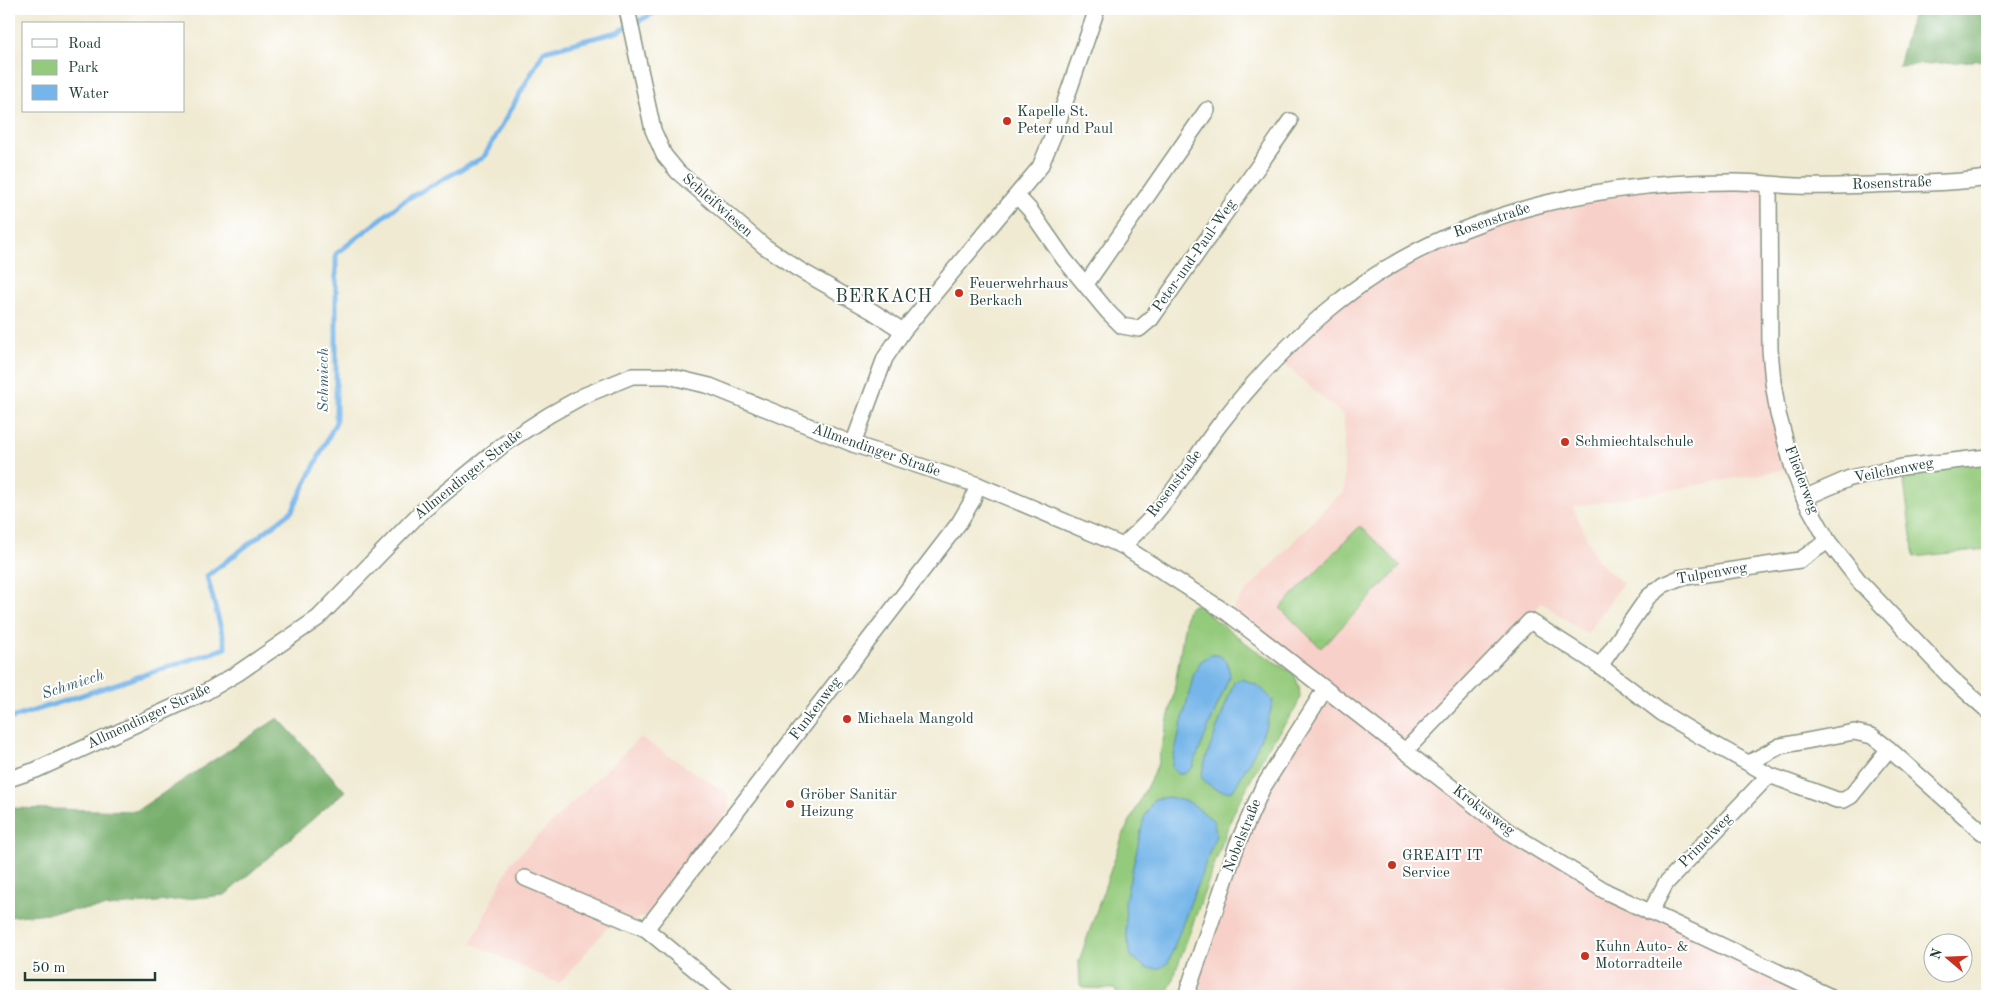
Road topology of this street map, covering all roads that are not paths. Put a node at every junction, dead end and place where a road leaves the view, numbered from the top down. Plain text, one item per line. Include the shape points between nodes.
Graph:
1 (627, 9) edge
2 (1097, 9) edge
3 (1206, 110) dead end
4 (1290, 121) dead end
5 (1987, 178) edge
6 (1769, 185) junction
7 (1017, 196) junction
8 (1086, 284) junction
9 (903, 331) junction
10 (854, 444) junction
11 (1987, 457) edge
12 (978, 485) junction
13 (1804, 498) junction
14 (1828, 542) junction
15 (1123, 546) junction
16 (1168, 574) joint
17 (1600, 666) junction
18 (1325, 688) junction
19 (1987, 710) edge
20 (1889, 749) junction
21 (1405, 751) junction
22 (1750, 763) junction
23 (1769, 774) junction
24 (9, 779) edge
25 (1987, 834) edge
26 (525, 878) dead end
27 (1650, 913) junction
28 (646, 929) junction
29 (727, 996) edge
30 (1186, 996) edge
31 (1829, 996) edge

1 - 9 street, Schleifwiesen via 654,130 664,155 678,172 764,246
2 - 7 street via 1040,167
3 - 8 street
4 - 8 street, Peter-und-Paul-Weg via 1145,324 1139,328 1122,326
5 - 6 street, Rosenstraße via 1967,182 1859,186
6 - 13 street, Fliederweg via 1773,382 1778,414
6 - 15 street, Rosenstraße via 1706,182 1604,190 1544,203 1461,230 1385,269 1328,310 1276,358 1221,423 1153,517
7 - 8 street, Peter-und-Paul-Weg
7 - 9 street
9 - 10 street via 886,358
10 - 12 street, Allmendinger Straße
10 - 24 street, Allmendinger Straße via 710,386 668,376 632,376 583,396 504,444 419,514 318,618 238,673 190,700 36,770
11 - 13 street, Veilchenweg via 1902,467 1850,478
12 - 15 street, Allmendinger Straße
12 - 28 street, Funkenweg via 959,523
13 - 14 street, Fliederweg
14 - 17 street, Tulpenweg via 1800,560 1682,578 1663,585 1648,597
14 - 19 street, Fliederweg via 1860,582 1950,677
15 - 16 street, Allmendinger Straße
16 - 18 street, Krokusweg via 1229,614
17 - 21 street via 1530,621
17 - 22 street via 1662,713
18 - 21 street, Krokusweg
18 - 30 street, Nobelstraße via 1262,789 1237,845
20 - 22 street via 1872,736 1854,732 1780,746
20 - 23 street via 1851,796 1844,800
20 - 25 street
21 - 27 street, Krokusweg via 1509,832 1607,892
22 - 23 street
23 - 27 street, Primelweg via 1666,883
26 - 28 street
27 - 31 street, Krokusweg
28 - 29 street

